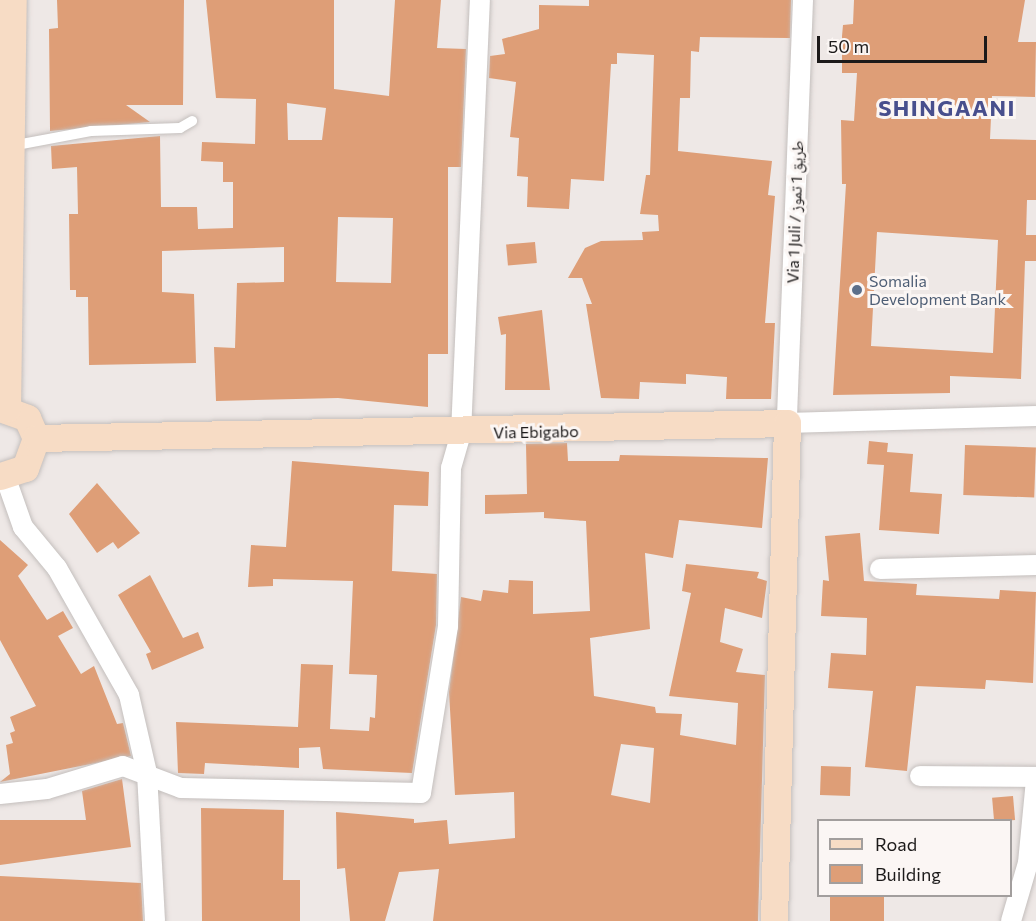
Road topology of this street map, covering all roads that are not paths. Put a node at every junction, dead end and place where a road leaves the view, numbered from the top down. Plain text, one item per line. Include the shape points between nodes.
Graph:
1 (13, 0) edge
2 (480, 0) edge
3 (803, 0) edge
4 (192, 121) dead end
5 (5, 146) edge
6 (3, 408) edge
7 (1036, 416) edge
8 (787, 423) junction
9 (461, 433) junction
10 (36, 438) junction
11 (3, 476) edge
12 (1036, 565) edge
13 (880, 569) dead end
14 (147, 773) junction
15 (920, 776) dead end
16 (1036, 778) edge
17 (0, 794) edge
18 (155, 921) edge
19 (774, 921) edge
20 (1011, 921) edge

1 - 5 main road
2 - 9 street
3 - 8 street, Via 1 Juli / طريق 1 تموز
4 - 5 lane via 180,128 91,131
5 - 6 main road
6 - 10 main road via 27,418
7 - 8 street, Via Ebigabo
8 - 9 main road, Via Ebigabo
8 - 19 main road
9 - 10 main road, Via Ebigabo
9 - 14 street via 451,468 448,626 421,793 182,788
10 - 11 main road via 32,459
11 - 14 street via 23,527 57,568 118,672 141,736
12 - 13 street
14 - 17 street via 123,766 46,789
14 - 18 street
15 - 16 street
16 - 20 street via 1028,863

